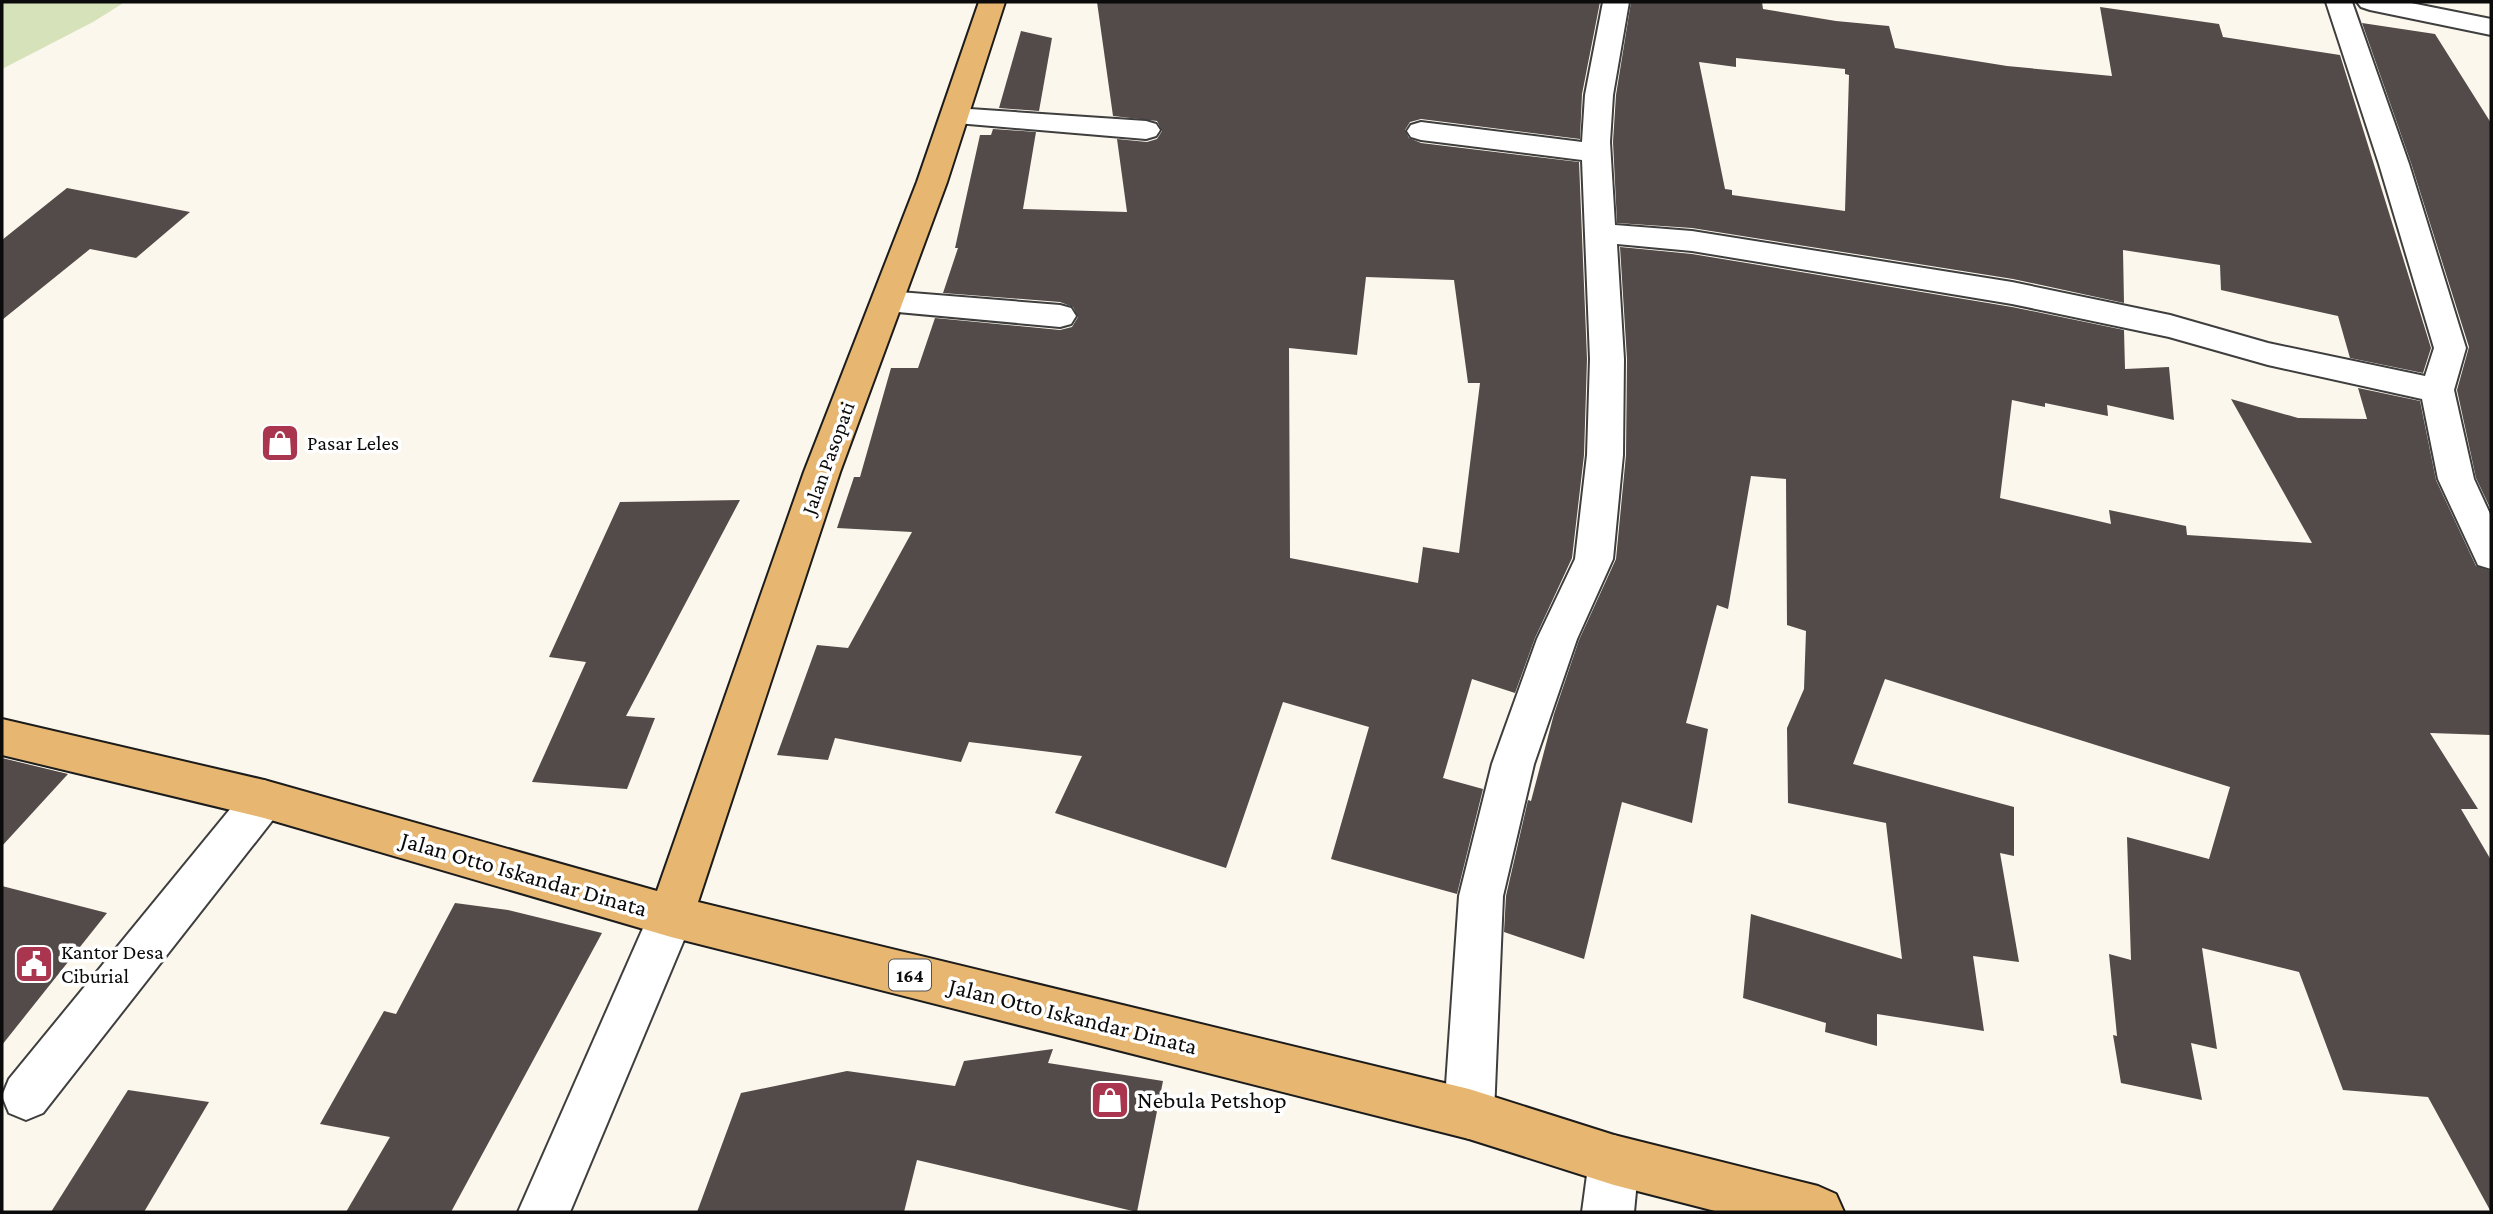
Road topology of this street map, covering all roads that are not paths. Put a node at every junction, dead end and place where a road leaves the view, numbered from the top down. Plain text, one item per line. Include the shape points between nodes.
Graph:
1 (992, 2) edge
2 (1616, 2) edge
3 (2340, 2) edge
4 (2370, 2) edge
5 (2491, 27) edge
6 (955, 116) junction
7 (1146, 130) dead end
8 (1421, 131) dead end
9 (1597, 153) junction
10 (1601, 233) junction
11 (887, 302) junction
12 (1060, 316) dead end
13 (2437, 390) junction
14 (2491, 555) edge
15 (2, 737) edge
16 (264, 799) junction
17 (671, 916) junction
18 (26, 1096) dead end
19 (1469, 1114) junction
20 (1614, 1160) junction
21 (544, 1212) edge
22 (1608, 1212) edge
23 (1818, 1212) edge

1 - 6 main road, Jalan Pasopati
2 - 9 street via 1599,95
3 - 13 street via 2450,348
4 - 5 street
6 - 7 street
6 - 11 main road, Jalan Pasopati
8 - 9 street
9 - 10 street
10 - 13 street via 1692,241 2011,293
10 - 19 street via 1607,359 1605,455 1594,559 1557,639 1513,764 1481,896
11 - 12 street
11 - 17 main road, Jalan Pasopati via 821,472
13 - 14 street via 2456,479
15 - 16 main road, Jalan Otto Iskandar Dinata / 164
16 - 17 main road, Jalan Otto Iskandar Dinata / 164
16 - 18 street
17 - 19 main road, Jalan Otto Iskandar Dinata / 164
17 - 21 street
19 - 20 main road, Jalan Otto Iskandar Dinata / 164
20 - 22 street
20 - 23 main road, Jalan Otto Iskandar Dinata / 164

